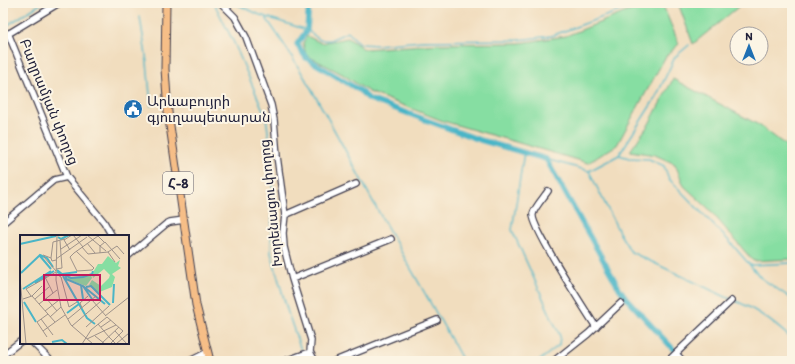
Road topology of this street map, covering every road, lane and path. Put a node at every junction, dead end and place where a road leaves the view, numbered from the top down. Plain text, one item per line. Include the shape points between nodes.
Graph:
1 (59, 3) edge
2 (166, 3) edge
3 (221, 3) edge
4 (6, 35) edge
5 (67, 177) junction
6 (356, 184) dead end
7 (548, 191) dead end
8 (285, 215) junction
9 (184, 220) junction
10 (3, 223) edge
11 (111, 235) edge
12 (391, 239) dead end
13 (129, 255) edge
14 (292, 279) junction
15 (731, 301) dead end
16 (621, 303) dead end
17 (437, 320) dead end
18 (596, 327) junction
19 (20, 342) edge
20 (34, 344) edge
21 (208, 352) junction
22 (310, 352) junction
23 (676, 354) junction
24 (3, 356) edge
25 (51, 361) edge
26 (190, 361) edge
27 (210, 361) edge
28 (285, 361) edge
29 (315, 361) edge
30 (335, 361) edge
31 (554, 361) edge
32 (668, 361) edge
33 (683, 361) edge

1 - 4 street
2 - 9 main road, Հ-8 via 166,89
3 - 8 street, Խորենացու փողոց via 235,17 246,37 271,105
4 - 5 street, Բաղրամյան փողոց
5 - 10 street via 54,180
5 - 11 street, Բաղրամյան փողոց via 104,222
6 - 8 street
7 - 18 street via 533,214 533,220
8 - 14 street, Խորենացու փողոց via 284,247
9 - 13 street via 166,224
9 - 21 main road, Հ-8 via 198,318
12 - 14 street
14 - 22 street, Խորենացու փողոց via 311,340
15 - 23 street
16 - 18 street
17 - 30 street
18 - 31 street
19 - 24 street
20 - 25 street
21 - 26 street
21 - 27 main road, Հ-8
22 - 28 street
22 - 29 street, Խորենացու փողոց
23 - 32 street
23 - 33 street

